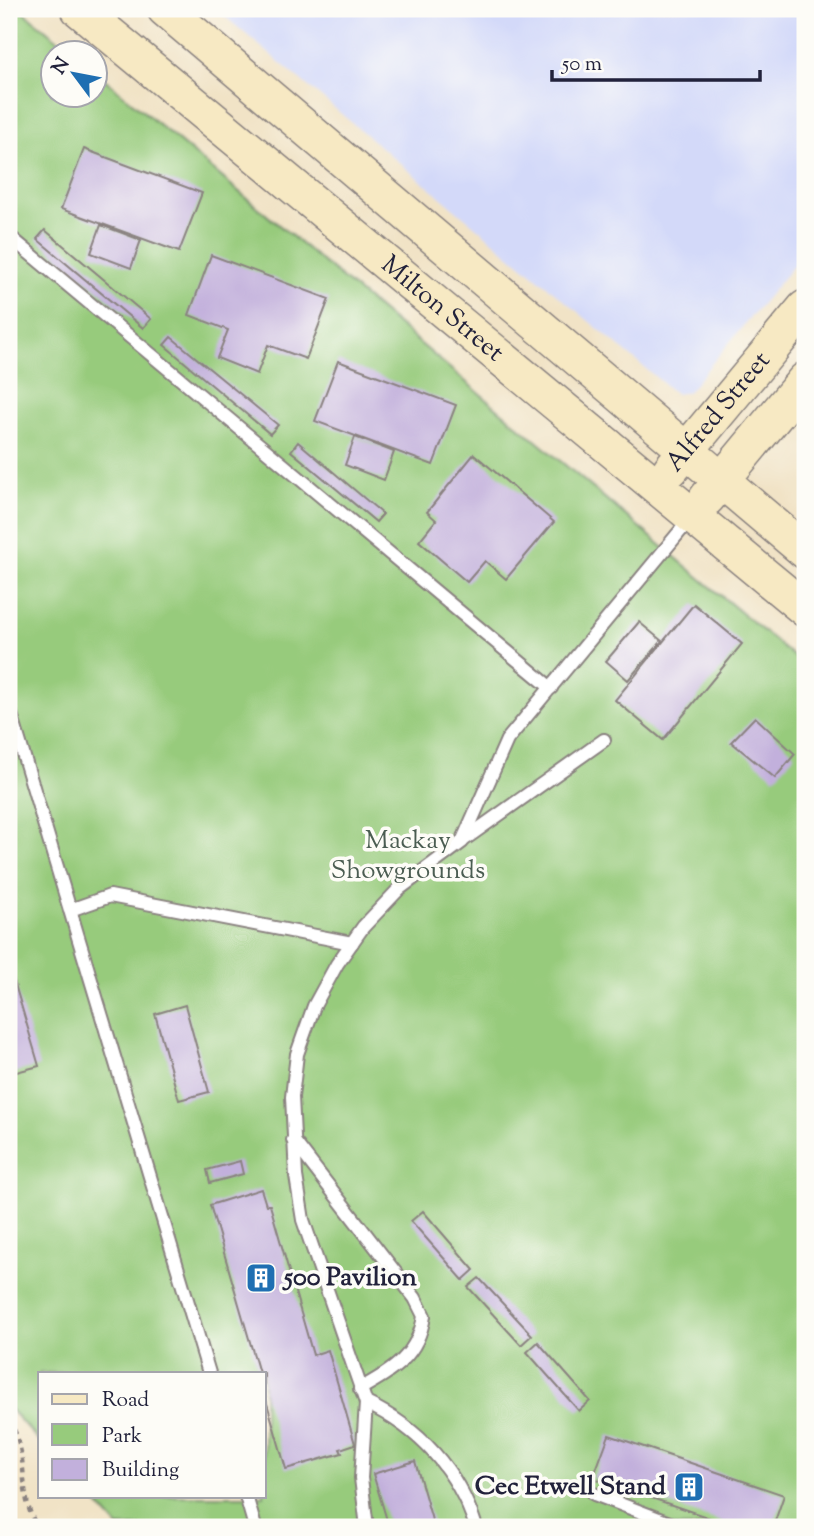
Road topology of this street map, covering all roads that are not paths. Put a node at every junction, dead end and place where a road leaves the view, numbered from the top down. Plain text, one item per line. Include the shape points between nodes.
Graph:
1 (79, 9) edge
2 (165, 9) edge
3 (9, 236) edge
4 (805, 308) edge
5 (805, 380) edge
6 (686, 450) junction
7 (722, 481) junction
8 (657, 485) junction
9 (693, 515) junction
10 (805, 551) edge
11 (805, 609) edge
12 (551, 688) junction
13 (9, 707) edge
14 (604, 740) dead end
15 (462, 842) junction
16 (70, 910) junction
17 (352, 943) junction
18 (292, 1139) junction
19 (209, 1372) edge
20 (360, 1389) junction
21 (366, 1403) junction
22 (594, 1494) dead end
23 (247, 1498) edge
24 (255, 1527) edge
25 (367, 1527) edge
26 (476, 1527) edge
27 (680, 1527) edge

1 - 8 street, Milton Street
2 - 6 street, Milton Street
3 - 12 lane
4 - 6 street, Alfred Street
5 - 7 street, Alfred Street
6 - 7 street, Milton Street
6 - 8 street, Alfred Street
7 - 9 street, Alfred Street
7 - 10 street, Milton Street
8 - 9 street, Milton Street
9 - 11 street, Milton Street
9 - 12 lane
12 - 15 lane via 507,740
13 - 16 lane
14 - 15 lane
15 - 17 lane via 399,889
16 - 17 lane via 110,896
16 - 19 lane
17 - 18 lane via 314,1006 297,1054
18 - 20 lane via 303,1220
18 - 20 lane via 415,1298 424,1316 414,1350 397,1368
20 - 21 lane
21 - 25 lane via 361,1478
21 - 26 lane via 418,1434 461,1488
22 - 27 lane
23 - 24 lane

